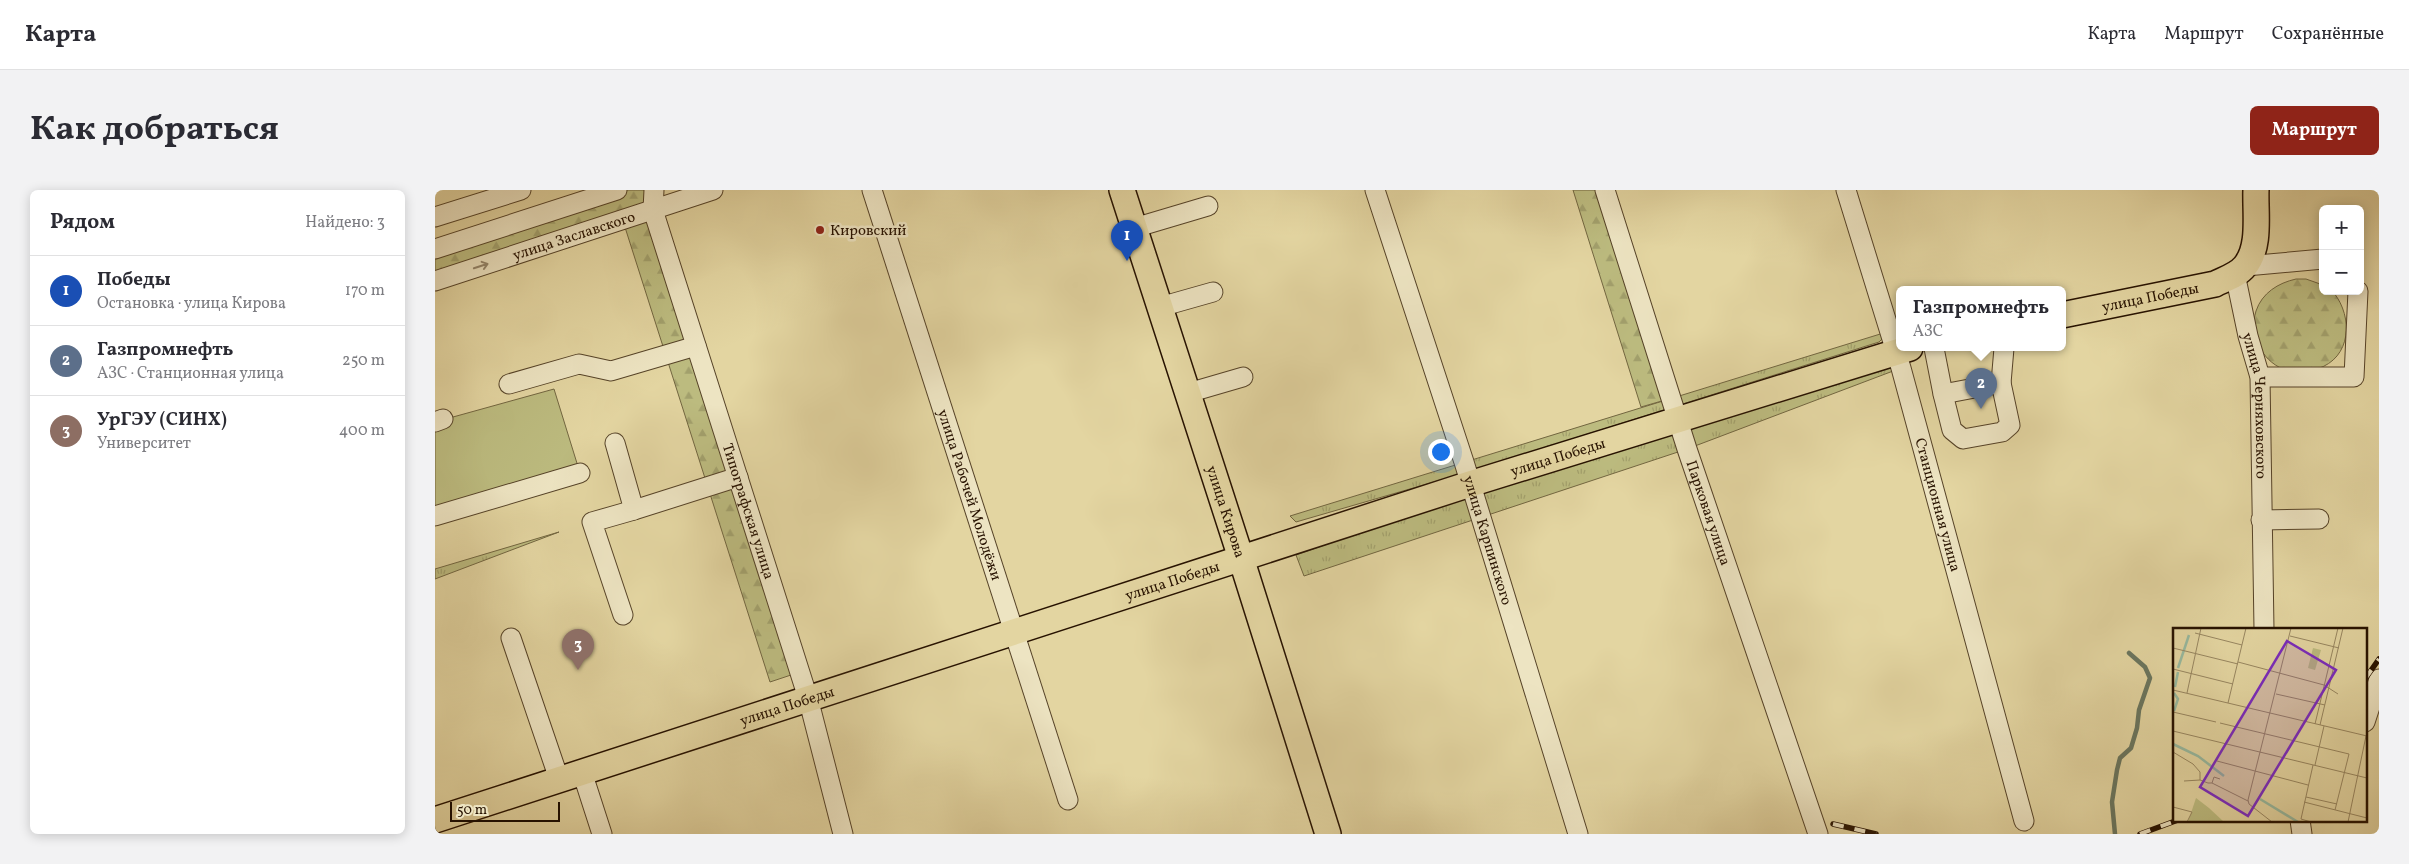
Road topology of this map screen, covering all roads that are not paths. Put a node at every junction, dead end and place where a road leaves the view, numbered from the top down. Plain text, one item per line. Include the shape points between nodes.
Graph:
1 (521, 190) edge
2 (617, 190) edge
3 (654, 190) edge
4 (713, 190) edge
5 (871, 190) edge
6 (1122, 190) edge
7 (1375, 190) edge
8 (1605, 190) edge
9 (1845, 190) edge
10 (2256, 190) edge
11 (466, 198) edge
12 (1208, 206) dead end
13 (653, 210) junction
14 (435, 217) edge
15 (1134, 228) junction
16 (435, 249) edge
17 (2319, 260) edge
18 (2240, 270) junction
19 (435, 281) edge
20 (1213, 292) dead end
21 (2358, 295) edge
22 (1160, 307) junction
23 (2066, 314) edge
24 (1896, 331) edge
25 (696, 346) junction
26 (1900, 351) edge
27 (1903, 351) edge
28 (1935, 351) edge
29 (2004, 351) edge
30 (2260, 377) junction
31 (1243, 378) dead end
32 (2001, 383) junction
33 (509, 384) dead end
34 (1187, 393) junction
35 (1943, 394) junction
36 (1678, 418) junction
37 (615, 443) dead end
38 (580, 473) dead end
39 (737, 477) junction
40 (1470, 484) junction
41 (634, 510) junction
42 (435, 516) edge
43 (2319, 519) dead end
44 (2261, 520) junction
45 (1241, 558) junction
46 (623, 615) dead end
47 (2264, 628) edge
48 (1014, 632) junction
49 (511, 638) dead end
50 (2379, 679) edge
51 (808, 698) junction
52 (2367, 716) edge
53 (571, 776) junction
54 (1068, 800) dead end
55 (435, 820) edge
56 (2024, 821) dead end
57 (602, 834) edge
58 (843, 834) edge
59 (1328, 834) edge
60 (1577, 834) edge
61 (1818, 834) edge

1 - 11 street
2 - 16 street, улица Заславского
3 - 13 street, Типографская улица
4 - 13 street, улица Заславского
5 - 48 street, улица Рабочей Молодёжи
6 - 15 main road, улица Кирова
7 - 40 street, улица Карпинского
8 - 36 street, Парковая улица
9 - 24 street, Станционная улица
10 - 18 main road via 2254,248
11 - 14 street
12 - 15 street
19 -> 13 street, улица Заславского
13 - 25 street, Типографская улица
15 - 22 main road, улица Кирова
17 - 18 street
18 - 23 main road, улица Победы via 2215,284
18 - 30 street, улица Черняховского via 2248,336
20 - 22 street
21 - 30 street via 2355,376
22 - 34 main road, улица Кирова
25 - 33 street via 611,371 579,364
25 - 39 street, Типографская улица
26 - 36 main road, улица Победы
27 - 56 street, Станционная улица
28 - 35 street
29 - 32 street
30 - 44 street, улица Черняховского
31 - 34 street
32 - 35 street
32 - 35 street via 2010,425 1994,434 1963,439 1952,430
34 - 45 main road, улица Кирова
36 - 40 main road, улица Победы
36 - 61 street, Парковая улица
37 - 41 street
38 - 42 street
39 - 41 street
39 - 51 street, Типографская улица
40 - 45 main road, улица Победы
40 - 60 street, улица Карпинского
41 - 46 street via 592,522
43 - 44 street
44 - 47 street, улица Черняховского
45 - 48 main road, улица Победы
45 - 59 main road, улица Кирова
48 - 51 main road, улица Победы
48 - 54 street, улица Рабочей Молодёжи
49 - 53 street
50 - 52 street
51 - 53 main road, улица Победы
51 - 58 street, Типографская улица
53 - 55 main road, улица Победы
53 - 57 street

